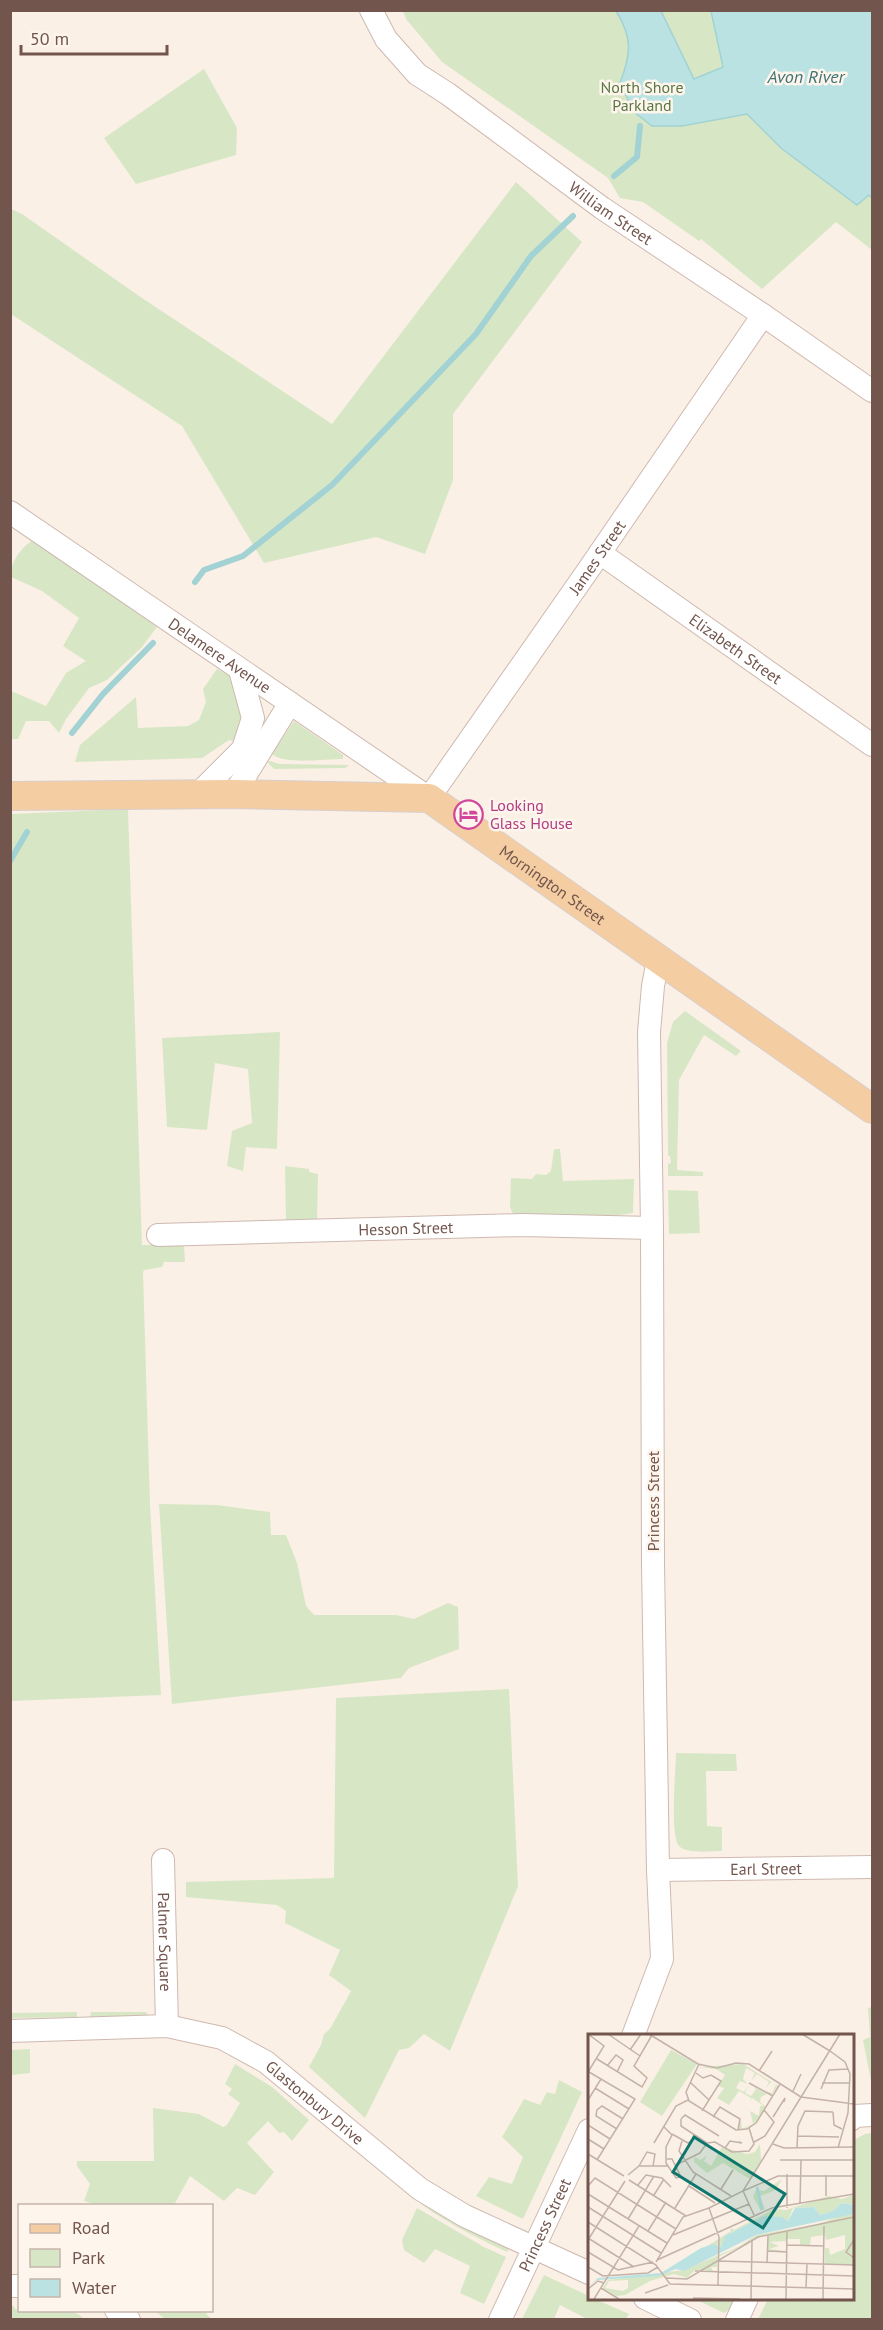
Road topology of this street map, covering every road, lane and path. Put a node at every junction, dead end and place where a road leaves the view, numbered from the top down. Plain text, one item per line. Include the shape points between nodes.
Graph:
1 (371, 10) edge
2 (763, 315) junction
3 (873, 391) edge
4 (10, 512) edge
5 (600, 552) junction
6 (240, 669) junction
7 (290, 703) junction
8 (873, 745) edge
9 (234, 794) junction
10 (197, 795) junction
11 (10, 796) edge
12 (429, 798) junction
13 (658, 960) junction
14 (873, 1109) edge
15 (652, 1228) junction
16 (158, 1235) dead end
17 (163, 1860) dead end
18 (873, 1867) edge
19 (658, 1870) junction
20 (167, 2026) junction
21 (10, 2031) edge
22 (634, 2034) edge
23 (873, 2115) edge
24 (853, 2118) edge
25 (588, 2132) edge
26 (532, 2248) junction
27 (588, 2273) edge
28 (649, 2300) edge
29 (746, 2300) edge
30 (500, 2319) edge
31 (690, 2319) edge
32 (737, 2319) edge

1 - 2 street, William Street via 386,39 417,74 570,186
2 - 3 street, William Street
2 - 5 street, James Street
4 - 6 street, Delamere Avenue
5 - 8 street, Elizabeth Street
5 - 12 street, James Street
6 - 7 street, Delamere Avenue
6 - 10 street via 252,718 243,749
7 - 9 street
7 - 12 street, Delamere Avenue
9 - 10 main road
9 - 12 main road
10 - 11 main road
12 - 13 main road, Mornington Street
13 - 14 main road, Mornington Street
13 - 15 street, Princess Street via 649,1032
15 - 16 street, Hesson Street via 522,1225
15 - 19 street, Princess Street via 652,1564
17 - 20 street, Palmer Square
18 - 19 street, Earl Street
19 - 22 street, Princess Street via 662,1959
20 - 21 street, Glastonbury Drive
20 - 26 street, Glastonbury Drive via 222,2038 266,2062 420,2189
23 - 24 street
25 - 26 street, Princess Street
26 - 27 street, Glastonbury Drive
26 - 30 street, Princess Street
28 - 31 street
29 - 32 street

